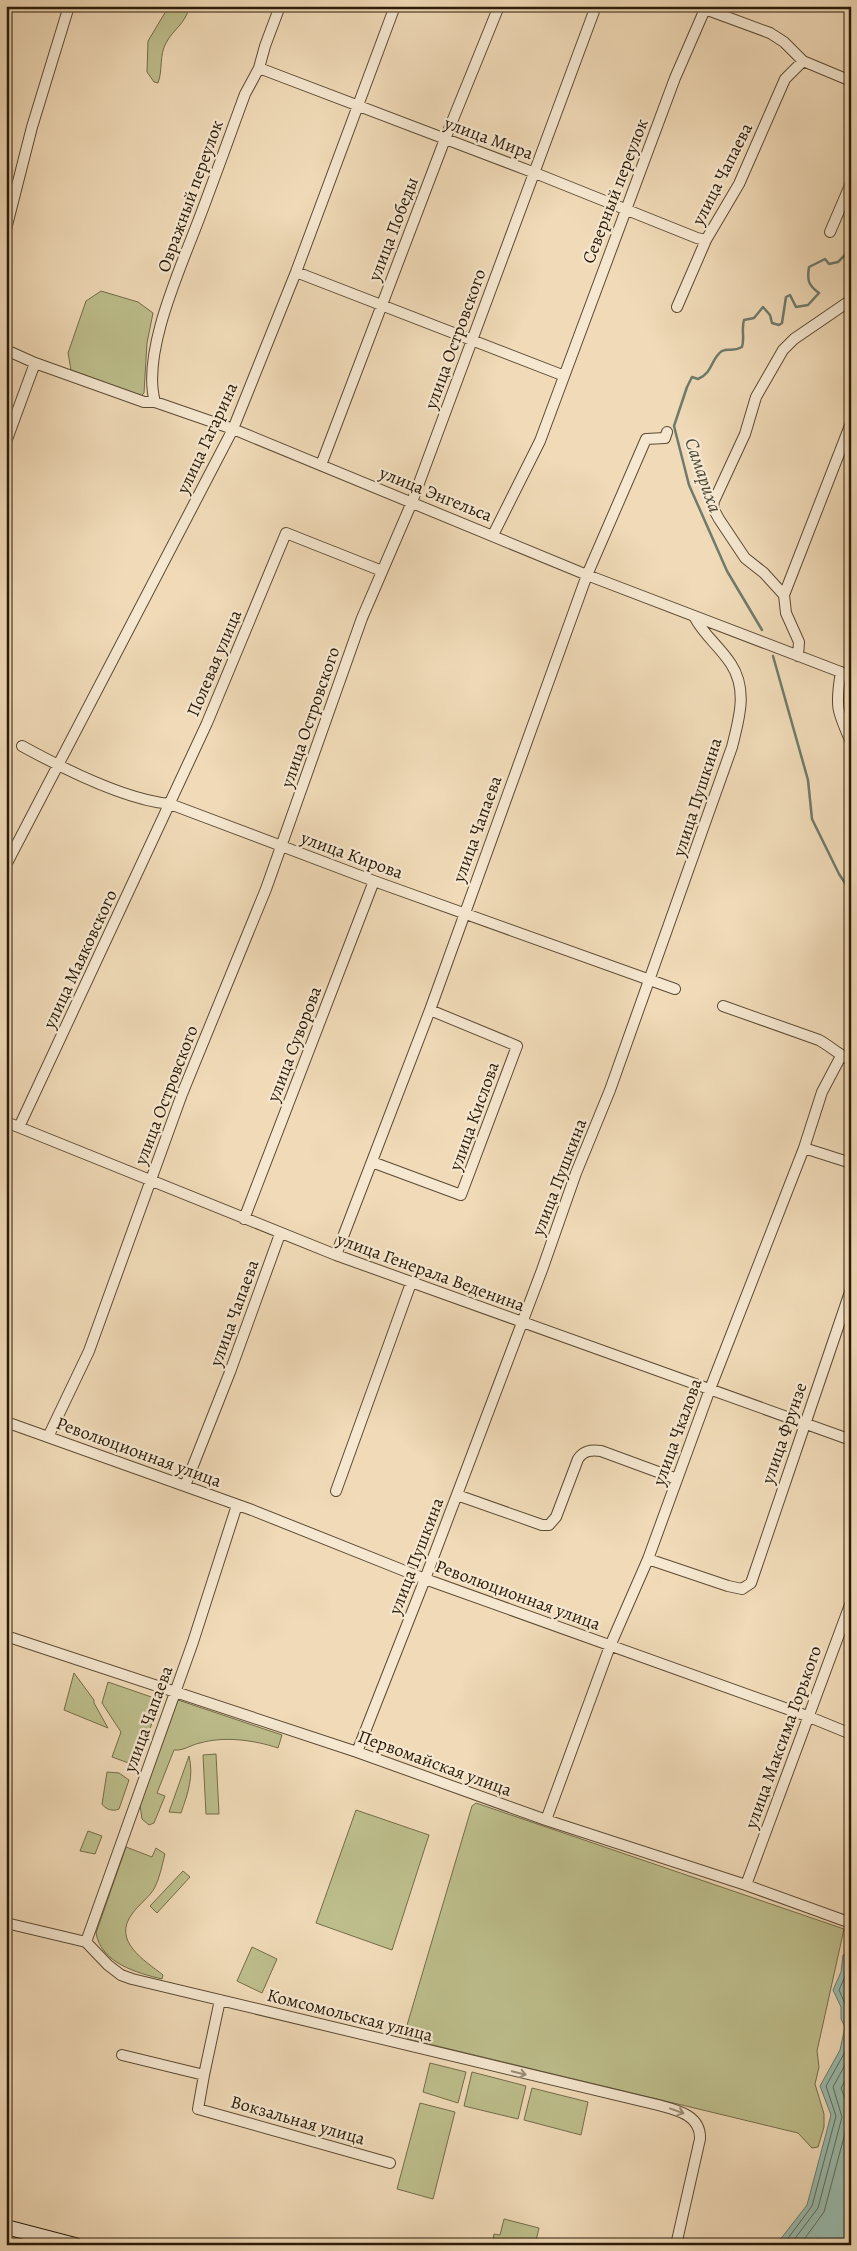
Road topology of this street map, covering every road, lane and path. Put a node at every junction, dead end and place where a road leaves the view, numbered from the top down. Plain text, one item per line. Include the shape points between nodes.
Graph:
1 (69, 6) edge
2 (280, 6) edge
3 (396, 6) edge
4 (499, 6) edge
5 (596, 6) edge
6 (803, 61) junction
7 (259, 68) junction
8 (851, 81) edge
9 (358, 106) junction
10 (445, 140) junction
11 (535, 172) junction
12 (851, 183) edge
13 (626, 210) junction
14 (6, 229) edge
15 (830, 232) dead end
16 (706, 240) junction
17 (296, 272) junction
18 (851, 300) edge
19 (382, 304) junction
20 (677, 308) dead end
21 (472, 341) junction
22 (6, 350) edge
23 (35, 363) junction
24 (562, 376) junction
25 (155, 402) junction
26 (851, 422) edge
27 (233, 430) junction
28 (667, 432) dead end
29 (6, 442) edge
30 (321, 465) junction
31 (412, 502) junction
32 (493, 536) junction
33 (382, 571) junction
34 (587, 575) junction
35 (784, 595) junction
36 (695, 618) junction
37 (798, 656) junction
38 (846, 674) edge
39 (851, 742) edge
40 (22, 746) dead end
41 (58, 766) junction
42 (170, 804) junction
43 (281, 846) junction
44 (6, 865) edge
45 (374, 881) junction
46 (464, 912) junction
47 (650, 980) junction
48 (675, 989) dead end
49 (723, 1006) dead end
50 (430, 1010) junction
51 (846, 1058) edge
52 (6, 1122) edge
53 (20, 1127) junction
54 (804, 1148) junction
55 (372, 1162) junction
56 (851, 1163) edge
57 (150, 1181) junction
58 (244, 1219) junction
59 (280, 1234) junction
60 (336, 1255) junction
61 (411, 1283) junction
62 (851, 1289) edge
63 (523, 1322) junction
64 (710, 1389) junction
65 (6, 1422) edge
66 (806, 1424) junction
67 (48, 1437) junction
68 (851, 1440) edge
69 (677, 1479) junction
70 (185, 1486) junction
71 (336, 1491) dead end
72 (457, 1495) junction
73 (238, 1505) junction
74 (648, 1559) junction
75 (425, 1579) junction
76 (851, 1602) edge
77 (6, 1636) edge
78 (610, 1646) junction
79 (175, 1692) junction
80 (808, 1716) junction
81 (851, 1734) edge
82 (356, 1752) junction
83 (546, 1820) junction
84 (746, 1884) junction
85 (6, 1923) edge
86 (851, 1924) edge
87 (86, 1942) junction
88 (220, 2000) junction
89 (122, 2055) dead end
90 (204, 2075) junction
91 (390, 2163) dead end
92 (6, 2227) edge
93 (75, 2245) edge
94 (676, 2245) edge

1 - 14 street via 32,127
2 - 7 street, Овражный переулок
3 - 9 street, улица Гагарина
4 - 10 street, улица Победы
5 - 11 street, улица Островского
6 - 8 street, Северный переулок
6 - 13 street, Северный переулок via 784,42 770,34 705,9 675,78
6 - 16 street, улица Чапаева via 785,78 739,184
7 - 9 street, улица Мира
7 - 25 street, Овражный переулок via 245,94 169,300 157,340 151,388
9 - 10 street, улица Мира
9 - 17 street, улица Гагарина
10 - 11 street, улица Мира
10 - 19 street, улица Победы
11 - 13 street, улица Мира
11 - 21 street, улица Островского
12 - 15 street
13 - 16 street, улица Мира
13 - 24 street, Северный переулок
16 - 20 street, улица Чапаева
17 - 19 street
17 - 27 street, улица Гагарина
18 - 35 street via 783,350 756,397 745,434 714,501 713,508 745,558
19 - 21 street
19 - 30 street, улица Победы
21 - 24 street
21 - 31 street, улица Островского
22 - 23 street, улица Энгельса
23 - 25 street, улица Энгельса via 144,402
23 - 29 street
24 - 32 street, Северный переулок via 540,441
25 - 27 street, улица Энгельса
26 - 35 street
27 - 30 street, улица Энгельса
27 - 41 street, улица Гагарина
28 - 34 street, улица Чапаева via 665,438 646,439
30 - 31 street, улица Энгельса
31 - 32 street, улица Энгельса
31 - 33 street, улица Островского
32 - 34 street, улица Энгельса
33 - 42 street, Полевая улица via 286,533
33 - 43 street, улица Островского via 362,618
34 - 36 street, улица Энгельса
34 - 46 street, улица Чапаева
35 - 37 street via 786,614 799,642
36 - 37 street, улица Энгельса
36 - 47 street, улица Пушкина via 732,664 742,702 732,747
37 - 38 street, улица Энгельса
38 - 39 street via 837,693 838,712
40 - 41 street, улица Кирова
41 - 42 street, улица Кирова via 142,800
41 - 44 street, улица Гагарина
42 - 43 street, улица Кирова
42 - 53 street, улица Маяковского
43 - 45 street, улица Кирова
43 - 57 street, улица Островского
45 - 46 street, улица Кирова
45 - 58 street, улица Суворова
46 - 47 street, улица Кирова
46 - 50 street, улица Чапаева
47 - 48 street, улица Кирова
47 - 63 street, улица Пушкина
49 - 51 street via 819,1040
50 - 55 street, улица Чапаева
50 - 55 street, улица Кислова via 517,1046 462,1195
51 - 54 street, улица Чкалова via 822,1092
52 - 53 street, улица Генерала Веденина
53 - 57 street, улица Генерала Веденина
54 - 56 street
54 - 64 street, улица Чкалова
55 - 60 street, улица Чапаева
57 - 58 street, улица Генерала Веденина
57 - 67 street, улица Островского via 89,1351
58 - 59 street, улица Генерала Веденина
59 - 60 street, улица Генерала Веденина
59 - 70 street, улица Чапаева
60 - 61 street, улица Генерала Веденина
61 - 63 street, улица Генерала Веденина
61 - 71 street
62 - 66 street, улица Фрунзе
63 - 64 street, улица Генерала Веденина
63 - 72 street, улица Пушкина
64 - 66 street, улица Генерала Веденина
64 - 69 street, улица Чкалова
65 - 67 street, Революционная улица
66 - 68 street, улица Генерала Веденина
66 - 74 street, улица Фрунзе via 747,1588 728,1586
67 - 70 street, Революционная улица
69 - 72 street via 601,1451 590,1450 578,1460 556,1517 549,1525
69 - 74 street, улица Чкалова
70 - 73 street, Революционная улица
72 - 75 street, улица Пушкина
73 - 75 street, Революционная улица
73 - 79 street, улица Чапаева
74 - 78 street, улица Чкалова
75 - 78 street, Революционная улица
75 - 82 street, улица Пушкина
76 - 80 street, улица Максима Горького
77 - 79 street, Первомайская улица
78 - 80 street, Революционная улица
78 - 83 street, улица Чкалова
79 - 82 street, Первомайская улица
79 - 87 street, улица Чапаева
80 - 81 street, Революционная улица
80 - 84 street, улица Максима Горького
82 - 83 street, Первомайская улица
83 - 84 street, Первомайская улица
84 - 86 street, Первомайская улица
85 - 87 street
87 - 88 street, Комсомольская улица via 121,1975
88 - 90 street
88 -> 94 street, Комсомольская улица via 685,2114 695,2121 700,2139
89 - 90 street
90 - 91 street, Вокзальная улица via 198,2109
92 - 93 street

